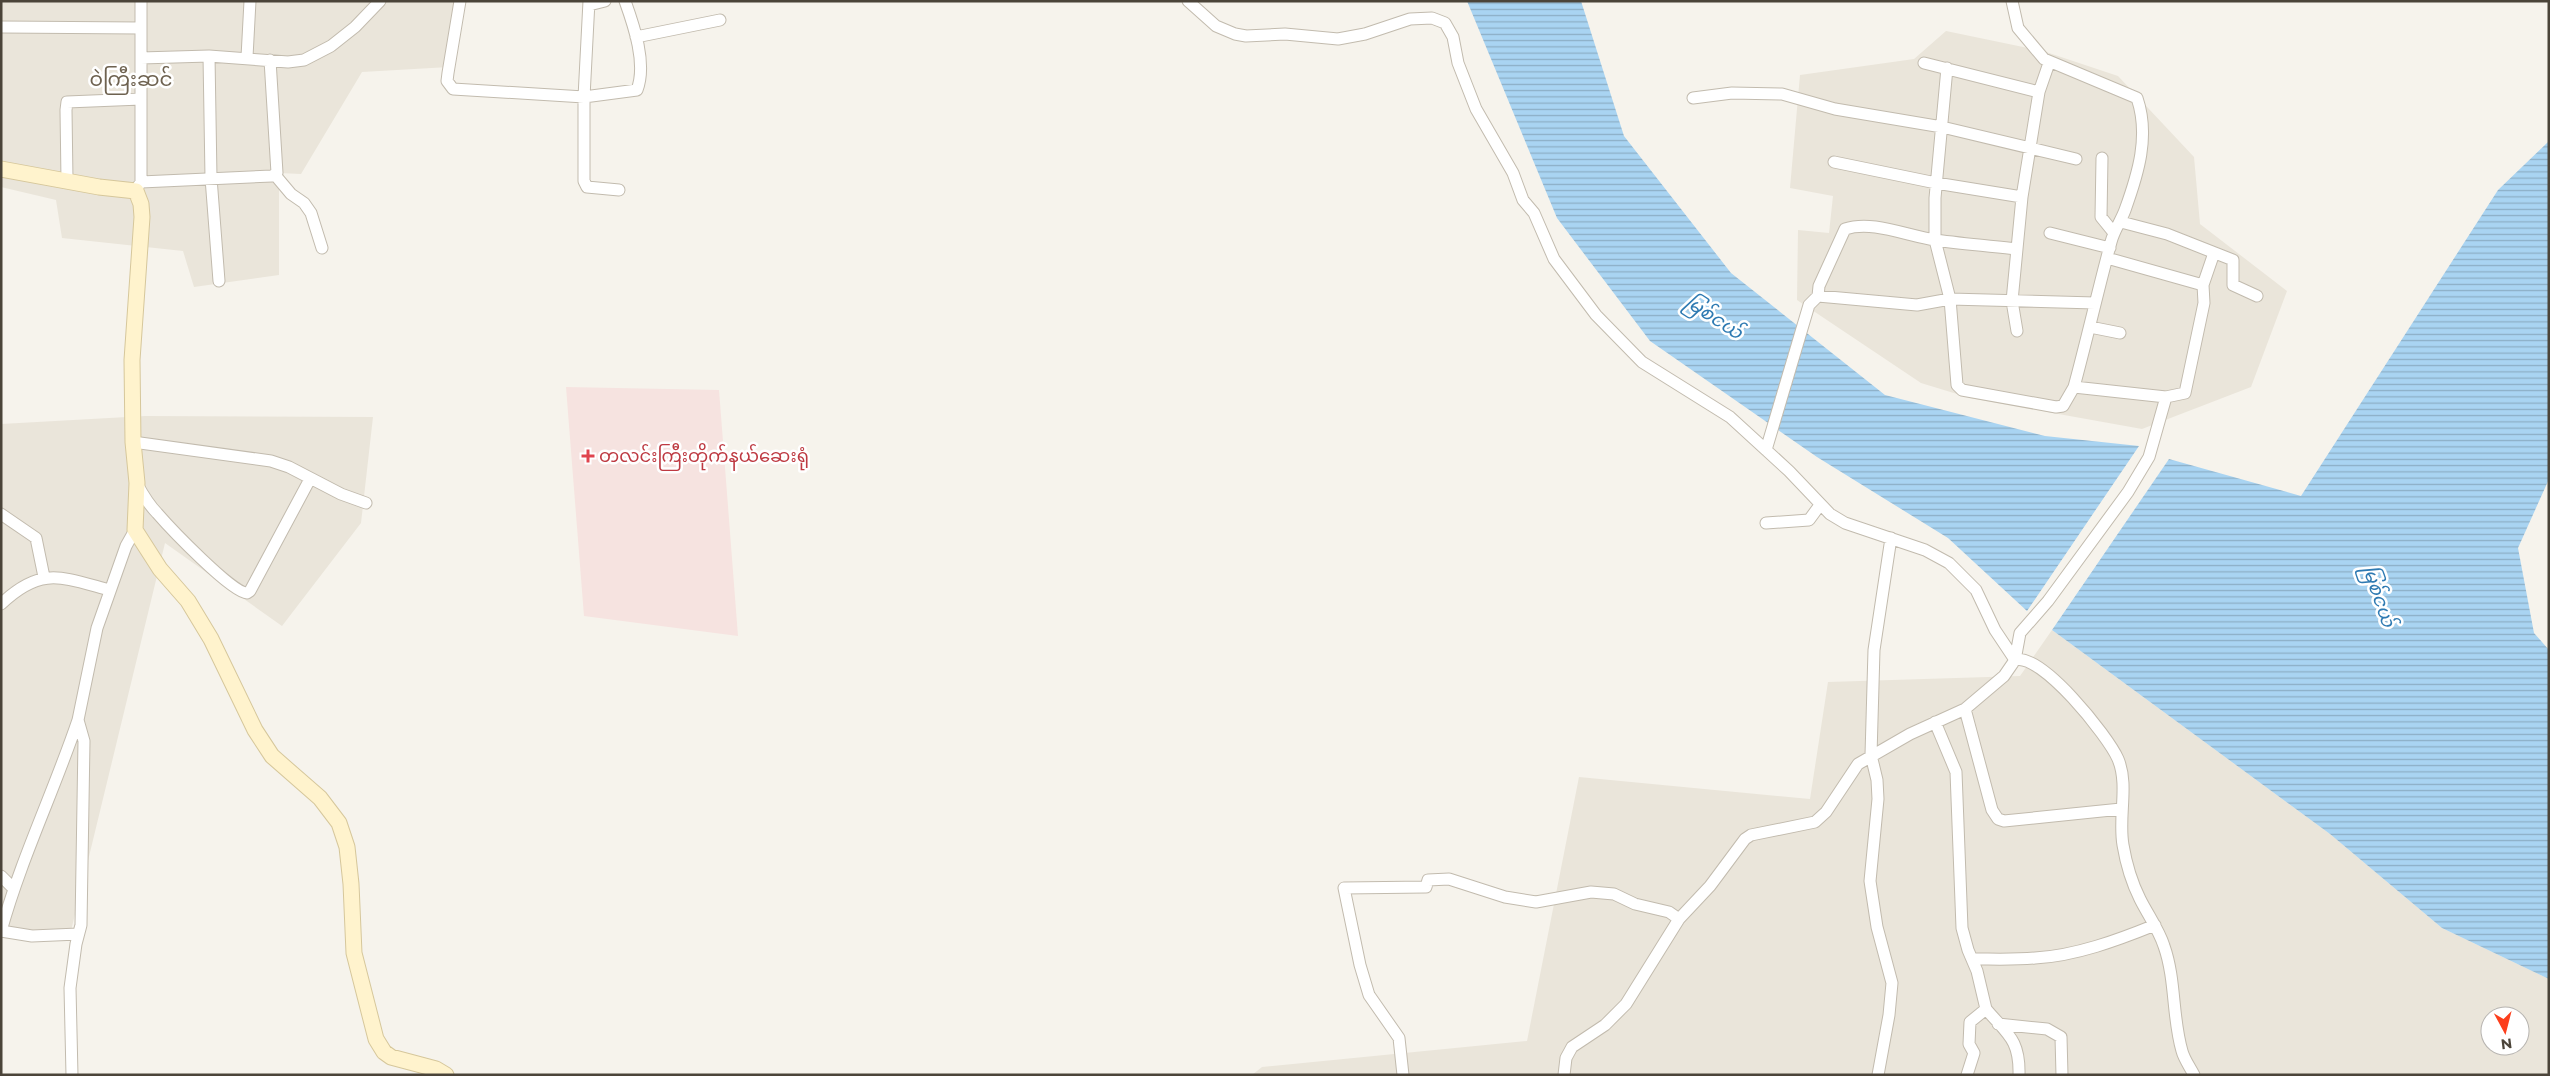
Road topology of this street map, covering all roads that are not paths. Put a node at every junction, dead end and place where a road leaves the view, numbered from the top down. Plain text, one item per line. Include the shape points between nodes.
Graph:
1 (141, 1) edge
2 (250, 1) edge
3 (380, 1) edge
4 (460, 1) edge
5 (605, 1) edge
6 (626, 1) edge
7 (1188, 1) edge
8 (2012, 1) edge
9 (589, 3) edge
10 (720, 20) dead end
11 (1, 27) edge
12 (140, 28) junction
13 (636, 37) junction
14 (210, 56) junction
15 (247, 57) junction
16 (141, 58) junction
17 (270, 60) junction
18 (1924, 63) dead end
19 (2049, 63) junction
20 (1947, 68) junction
21 (2040, 92) junction
22 (584, 97) junction
23 (1693, 98) dead end
24 (141, 99) junction
25 (1942, 126) junction
26 (2029, 147) junction
27 (2102, 158) dead end
28 (2076, 159) dead end
29 (1834, 162) dead end
30 (1, 168) edge
31 (275, 175) junction
32 (211, 178) junction
33 (67, 180) junction
34 (1936, 183) junction
35 (138, 186) junction
36 (619, 190) dead end
37 (2022, 197) junction
38 (2121, 222) junction
39 (2114, 233) junction
40 (2050, 234) dead end
41 (1935, 240) junction
42 (322, 248) dead end
43 (2017, 249) junction
44 (2108, 253) junction
45 (2214, 253) junction
46 (219, 280) dead end
47 (2203, 285) junction
48 (1818, 296) junction
49 (2257, 296) dead end
50 (1950, 299) junction
51 (2012, 301) junction
52 (2095, 303) junction
53 (2090, 327) junction
54 (2017, 331) dead end
55 (2120, 333) dead end
56 (2074, 387) junction
57 (2166, 397) junction
58 (133, 442) junction
59 (1766, 450) junction
60 (310, 479) junction
61 (136, 483) junction
62 (366, 503) dead end
63 (1820, 505) junction
64 (1, 514) edge
65 (1766, 523) dead end
66 (135, 530) junction
67 (1891, 538) junction
68 (44, 577) junction
69 (110, 590) junction
70 (1, 604) edge
71 (2015, 660) junction
72 (1965, 709) junction
73 (78, 720) junction
74 (1935, 722) junction
75 (1871, 755) junction
76 (2120, 809) junction
77 (1, 876) edge
78 (13, 888) junction
79 (1679, 919) junction
80 (2155, 925) junction
81 (2, 927) edge
82 (78, 934) junction
83 (1973, 959) junction
84 (1986, 1009) junction
85 (1998, 1024) junction
86 (72, 1075) edge
87 (446, 1075) edge
88 (1403, 1075) edge
89 (1564, 1075) edge
90 (1878, 1075) edge
91 (1967, 1075) edge
92 (2018, 1075) edge
93 (2062, 1075) edge
94 (2194, 1075) edge

1 - 12 street
2 - 15 street
3 - 17 street via 355,27 304,60
4 - 22 street via 448,73 448,85 453,89
5 - 9 street
6 - 13 street
7 - 59 street via 1216,26 1246,36 1285,34 1338,38 1365,34 1416,19 1432,18 1445,23 1453,37 1458,63 1476,109 1514,173 1523,200 1538,221 1554,259 1573,286 1632,354 1670,382 1730,417
8 - 19 street via 2018,28
9 - 22 street
10 - 13 street
11 - 12 street
12 - 16 street
13 - 22 street via 641,80 637,90
14 - 15 street
14 - 16 street
14 - 32 street
15 - 17 street
16 - 24 street
17 - 31 street via 278,168
18 - 20 street
19 - 21 street
19 - 38 street via 2137,98 2144,144
20 - 21 street
20 - 25 street
21 - 26 street
22 - 36 street via 585,186
23 - 25 street via 1732,93 1772,93 1835,109
24 - 33 street via 66,103
24 - 35 street
25 - 26 street
25 - 34 street
26 - 28 street
26 - 37 street
27 - 39 street via 2101,216
29 - 34 street
30 - 33 street
31 - 32 street
31 - 42 street via 311,213
32 - 35 street
32 - 46 street
33 - 35 street
34 - 37 street
34 - 41 street
35 - 58 street via 142,217 132,360
37 - 43 street
38 - 39 street
38 - 45 street via 2167,234
39 - 44 street
40 - 44 street
41 - 43 street
41 - 48 street via 1865,226 1845,228 1819,286
41 - 50 street
43 - 51 street
44 - 47 street
44 - 52 street
45 - 47 street
45 - 49 street via 2234,260 2233,285
47 - 57 street via 2204,303 2185,393
48 - 50 street via 1917,305
48 - 59 street via 1809,305
50 - 51 street
50 - 56 street via 1959,388 2056,407 2063,406
51 - 52 street
51 - 54 street
52 - 53 street
53 - 55 street
53 - 56 street
56 - 57 street
57 - 71 street via 2149,457 2128,492 2048,601 2020,633
58 - 60 street via 271,461
58 - 61 street
59 - 63 street
60 - 61 street via 250,591 242,593 157,513
60 - 62 street
61 - 66 street
63 - 65 street via 1809,520
63 - 67 street via 1845,523
64 - 68 street via 36,538
66 - 69 street
66 - 87 street via 160,569 188,601 211,639 255,730 272,756 320,798 339,823 347,847 354,952 376,1039 391,1057 436,1068
67 - 71 street via 1924,550 1949,563 1961,574 1976,590 1995,630
67 - 75 street via 1874,650
68 - 69 street
68 - 70 street via 14,591
69 - 73 street via 96,628
71 - 72 street via 2004,676
71 - 76 street via 2031,662 2044,671 2103,733 2123,772
72 - 74 street
72 - 76 street via 1992,810 1998,819
73 - 78 street
73 - 82 street via 84,741 81,925
74 - 75 street
74 - 83 street via 1956,772 1962,928
75 - 79 street via 1858,764 1826,812 1815,822 1745,839 1710,886
75 - 90 street via 1878,799 1870,881 1892,983
76 - 80 street via 2128,867 2140,899
77 - 78 street
78 - 81 street
79 - 88 street via 1669,912 1635,904 1614,894 1591,892 1536,902 1505,897 1449,879 1428,880 1426,887 1344,888 1369,995 1399,1038
79 - 89 street via 1626,1004 1605,1025 1572,1047 1566,1058
80 - 83 street via 2066,953 2035,958
80 - 94 street via 2169,965 2182,1052
81 - 82 street via 32,936
82 - 86 street via 70,988
83 - 84 street
84 - 85 street
84 - 91 street via 1970,1022 1969,1044 1974,1053
85 - 92 street via 2015,1043 2019,1056
85 - 93 street via 2047,1029 2061,1037

